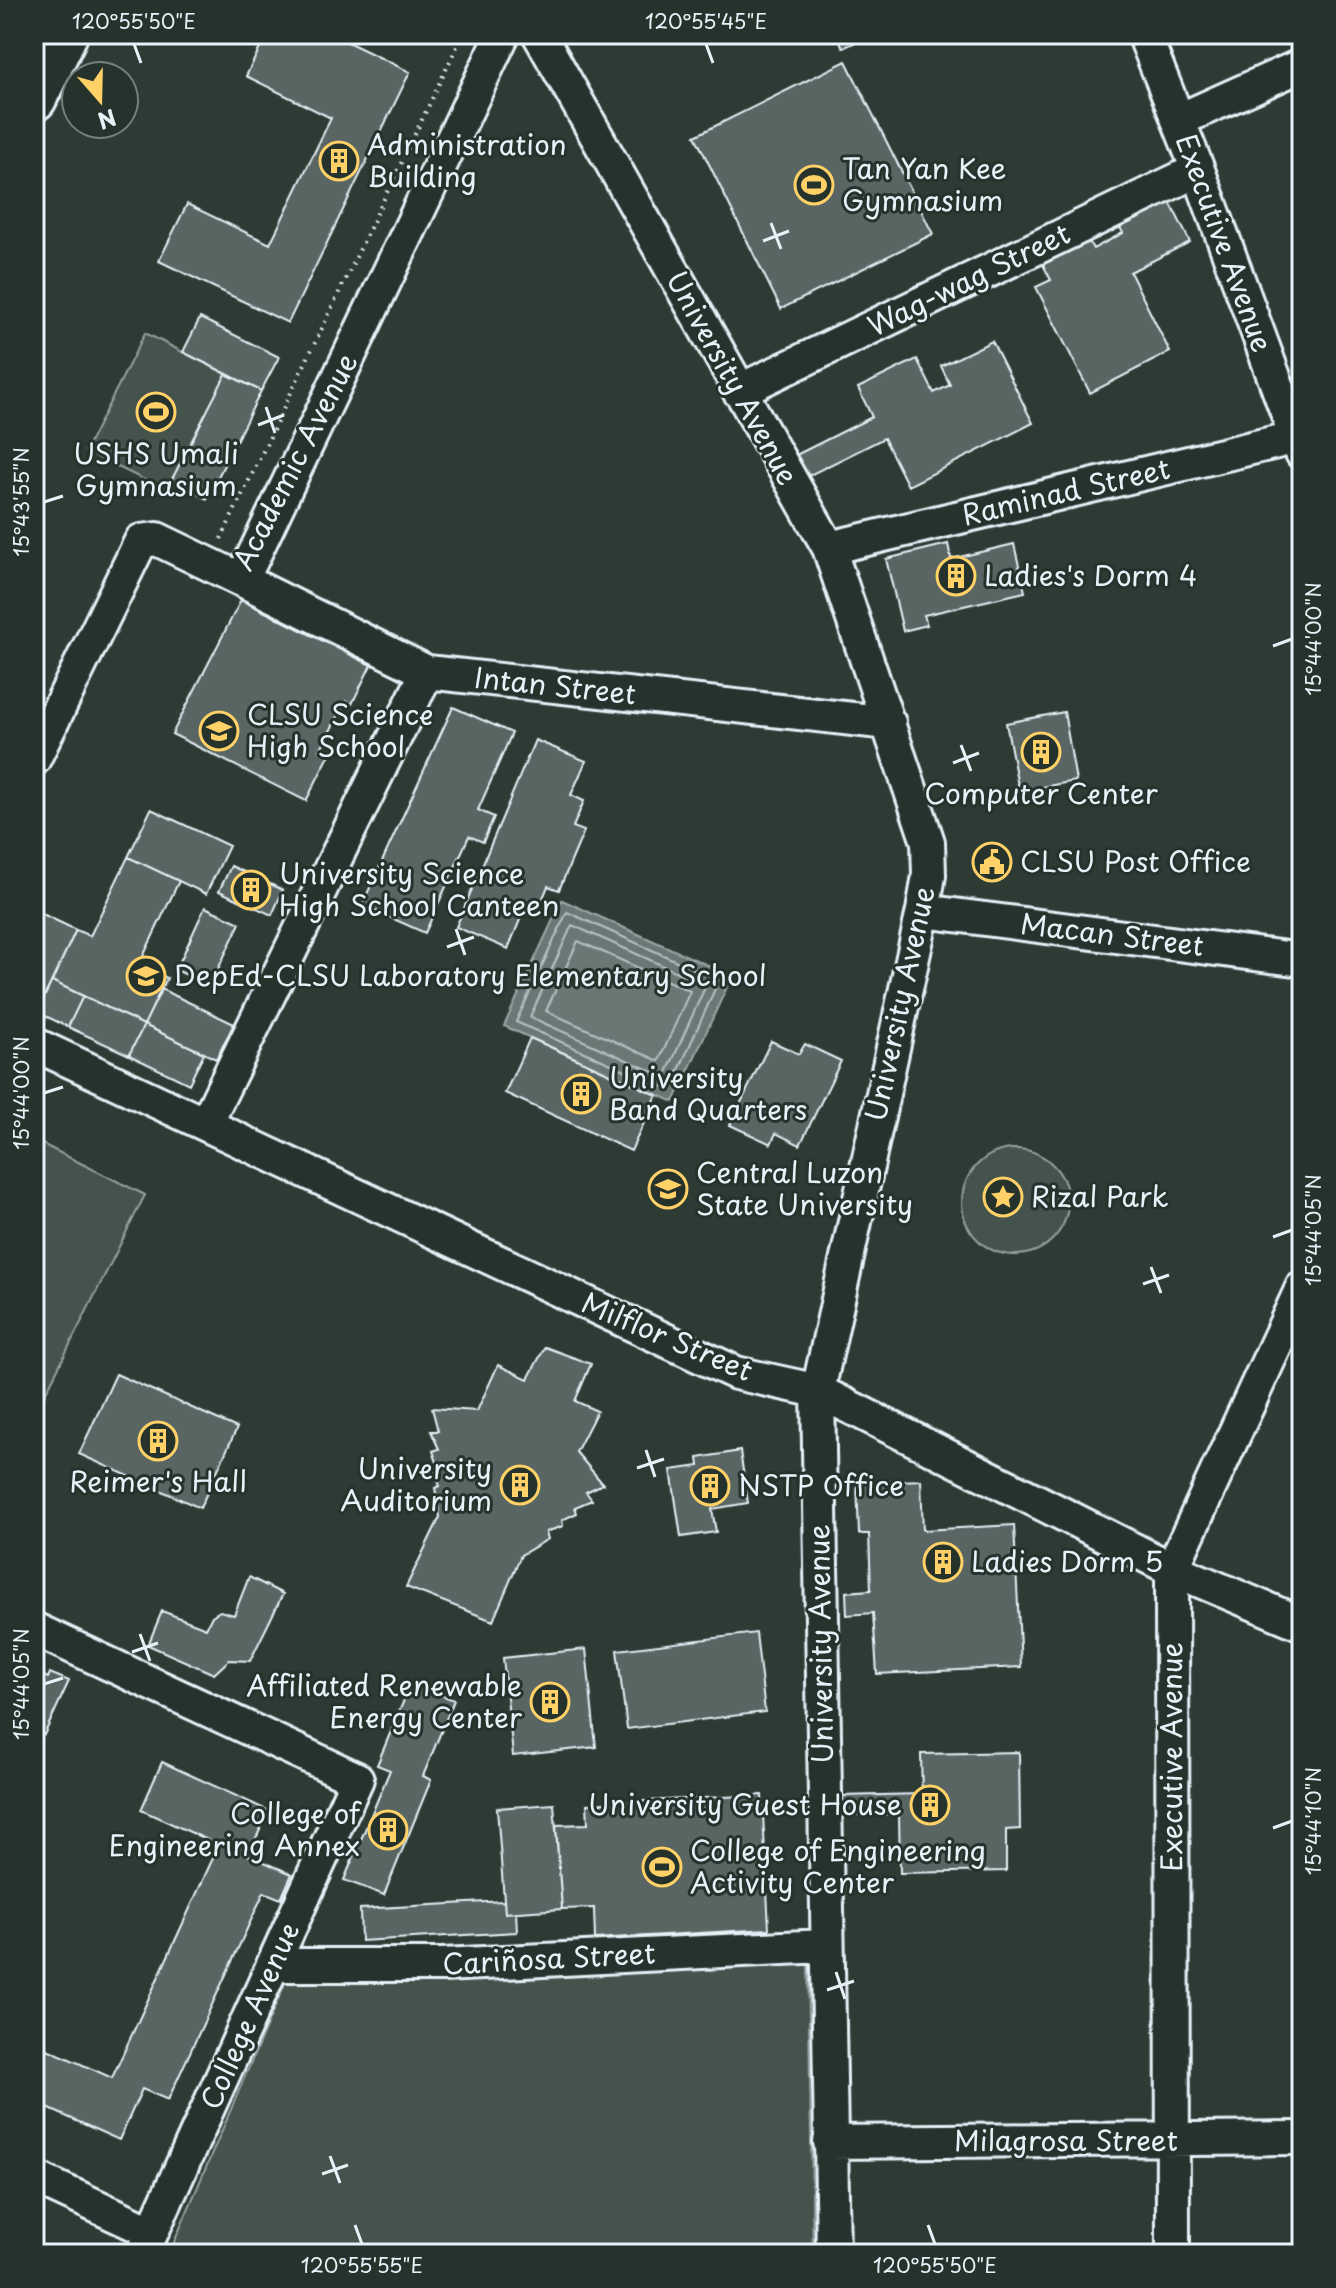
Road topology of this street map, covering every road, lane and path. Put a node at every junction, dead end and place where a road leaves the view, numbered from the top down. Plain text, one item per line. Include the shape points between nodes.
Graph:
1 (65, 34) edge
2 (463, 34) edge
3 (503, 34) edge
4 (539, 34) edge
5 (1144, 34) edge
6 (1302, 65) edge
7 (34, 98) edge
8 (1179, 120) junction
9 (1198, 170) junction
10 (739, 391) junction
11 (1300, 442) edge
12 (829, 548) junction
13 (209, 564) junction
14 (242, 580) junction
15 (427, 672) junction
16 (889, 723) junction
17 (34, 759) edge
18 (923, 911) junction
19 (1302, 960) edge
20 (34, 1044) edge
21 (206, 1123) junction
22 (1302, 1288) edge
23 (818, 1391) junction
24 (1172, 1569) junction
25 (1302, 1624) edge
26 (34, 1629) edge
27 (825, 1946) junction
28 (273, 1965) junction
29 (1302, 2138) edge
30 (1173, 2141) junction
31 (830, 2142) junction
32 (34, 2177) edge
33 (147, 2243) edge
34 (833, 2254) edge
35 (1173, 2254) edge

1 - 7 highway
2 - 13 path
3 - 14 street, Academic Avenue
4 - 10 street, University Avenue
5 - 8 street, Executive Avenue
6 - 8 street
8 - 9 street, Executive Avenue
9 - 10 street, Wag-wag Street
9 - 11 street, Executive Avenue
10 - 12 street, University Avenue
11 - 12 street, Raminad Street
12 - 16 street, University Avenue
13 - 14 street, Academic Avenue
13 - 17 street, Academic Avenue via 157,539 141,541
14 - 15 street, Intan Street
15 - 16 street, Intan Street
15 - 21 street
16 - 18 street, University Avenue via 928,842
18 - 19 street, Macan Street
18 - 23 street, University Avenue
20 - 21 street, Milflor Street
21 - 23 street, Milflor Street via 736,1373
22 - 24 street, Executive Avenue
23 - 24 street, Milflor Street
23 - 27 street, University Avenue
24 - 25 street, Milflor Street
24 - 30 street, Executive Avenue
26 - 28 street, College Avenue via 357,1779
27 - 28 street, Cariñosa Street via 442,1965
27 - 31 street, University Avenue
28 - 33 street, College Avenue
29 - 30 street, Milagrosa Street
30 - 31 street, Milagrosa Street
30 - 35 street, Executive Avenue
31 - 34 street, University Avenue
32 - 33 street

